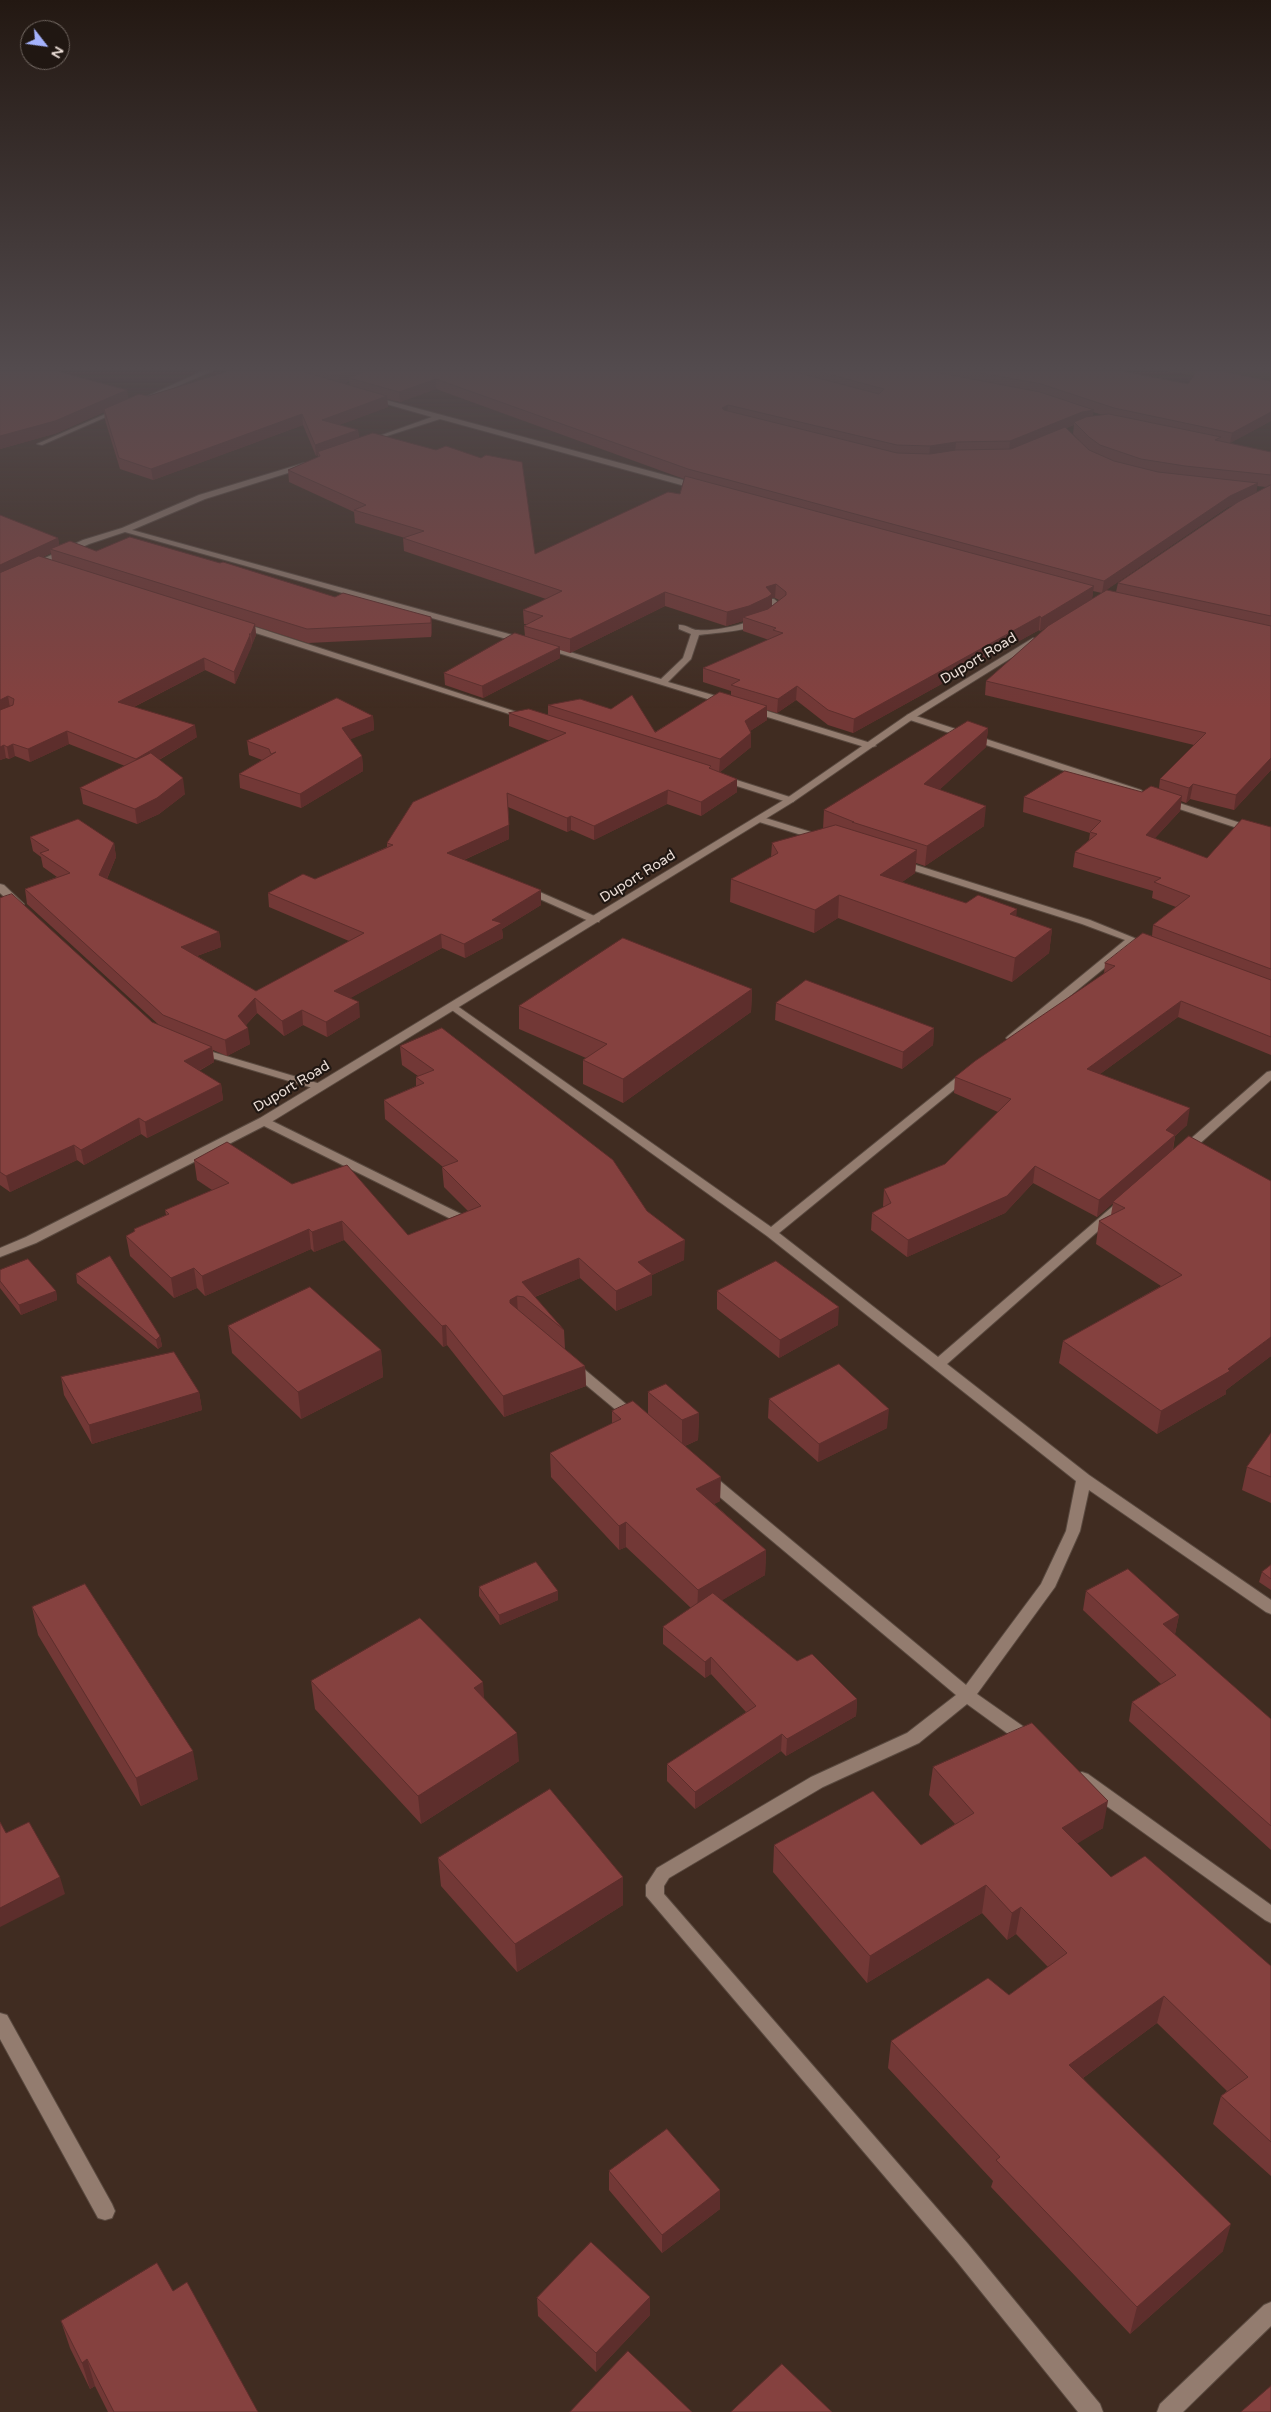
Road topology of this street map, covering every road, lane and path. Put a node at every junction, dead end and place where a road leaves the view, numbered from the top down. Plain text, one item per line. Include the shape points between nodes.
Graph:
1 (246, 484) edge
2 (684, 484) edge
3 (708, 490) edge
4 (125, 530) junction
5 (40, 562) junction
6 (59, 568) edge
7 (24, 570) edge
8 (771, 601) edge
9 (230, 622) edge
10 (682, 627) dead end
11 (696, 633) junction
12 (1047, 634) edge
13 (663, 682) junction
14 (910, 717) junction
15 (534, 719) edge
16 (871, 746) junction
17 (714, 776) edge
18 (790, 800) junction
19 (759, 818) junction
20 (1271, 836) edge
21 (834, 842) edge
22 (890, 860) edge
23 (518, 886) edge
24 (0, 887) edge
25 (29, 914) edge
26 (595, 920) junction
27 (1132, 940) junction
28 (1160, 950) edge
29 (453, 1006) junction
30 (185, 1045) edge
31 (1002, 1046) edge
32 (979, 1065) edge
33 (1271, 1074) edge
34 (320, 1087) junction
35 (264, 1121) junction
36 (1175, 1158) edge
37 (1131, 1197) edge
38 (459, 1218) edge
39 (772, 1233) junction
40 (0, 1253) edge
41 (564, 1360) edge
42 (939, 1364) junction
43 (648, 1429) edge
44 (694, 1467) edge
45 (1084, 1478) junction
46 (1271, 1608) edge
47 (967, 1695) junction
48 (1039, 1747) edge
49 (1071, 1770) edge
50 (1271, 1915) edge
51 (0, 2021) edge
52 (105, 2211) dead end
53 (1271, 2312) edge
54 (1092, 2412) edge
55 (1168, 2412) edge

1 - 4 street
2 - 3 street
4 - 5 street via 86,542
4 - 13 street
5 - 6 street
5 - 7 street
8 - 11 street via 780,607 765,621
9 - 15 street
10 - 11 street
11 - 13 street via 687,659
12 - 14 street, Duport Road
13 - 16 street
14 - 16 street, Duport Road
14 - 20 street
16 - 18 street, Duport Road
17 - 18 street
18 - 19 street, Duport Road
19 - 21 street
19 - 26 street, Duport Road
22 - 27 street via 1086,922
23 - 26 street
24 - 25 street
26 - 29 street, Duport Road
27 - 28 street
27 - 31 street
29 - 34 street, Duport Road
29 - 39 street
30 - 34 street via 210,1056
32 - 39 street
33 - 36 street
34 - 35 street, Duport Road
35 - 38 street
35 - 40 street, Duport Road
37 - 42 street
39 - 42 street
41 - 43 street
42 - 45 street
44 - 47 street
45 - 46 street
45 - 47 street via 1072,1531 1048,1587
47 - 48 street
47 - 54 street via 913,1738 817,1782 663,1873 655,1885 655,1896 961,2251
49 - 50 street
51 - 52 street
53 - 55 street

